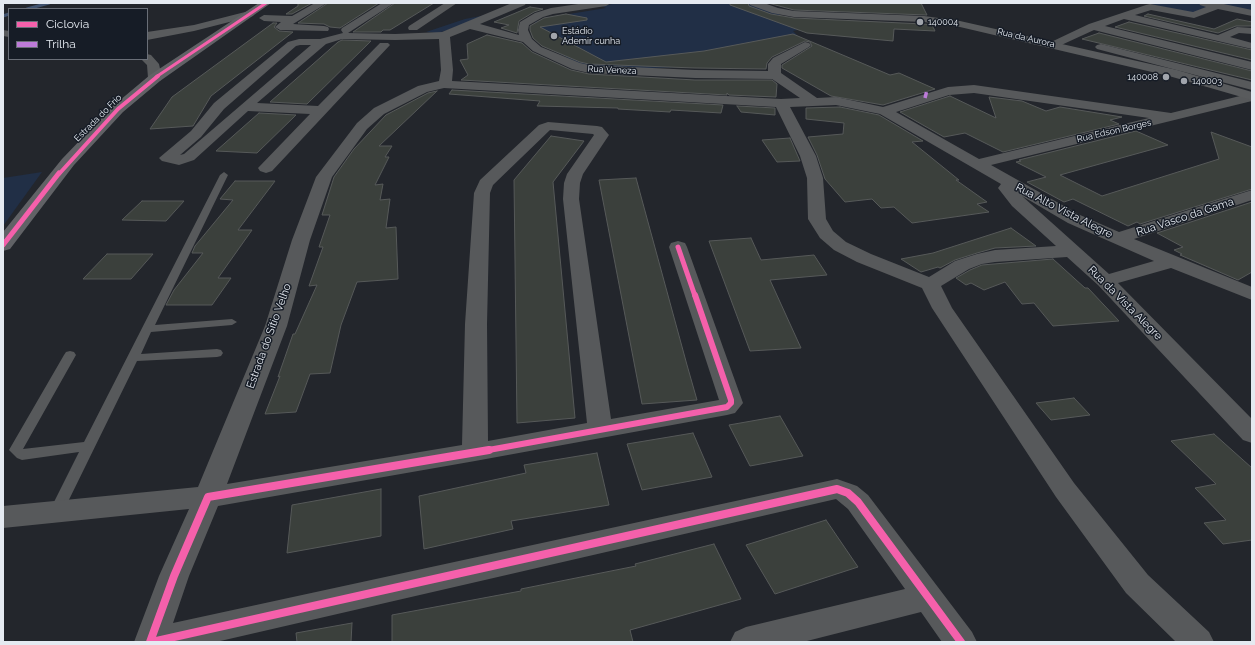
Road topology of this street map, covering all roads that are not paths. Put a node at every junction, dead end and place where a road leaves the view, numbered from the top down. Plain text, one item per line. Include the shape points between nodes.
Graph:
1 (266, 3) edge
2 (322, 3) edge
3 (389, 3) edge
4 (452, 3) edge
5 (521, 3) edge
6 (606, 3) edge
7 (754, 3) edge
8 (1202, 3) edge
9 (1146, 5) edge
10 (1217, 6) junction
11 (501, 12) junction
12 (1252, 13) edge
13 (249, 14) junction
14 (1124, 16) junction
15 (264, 18) dead end
16 (294, 19) junction
17 (469, 25) junction
18 (1093, 26) junction
19 (444, 27) junction
20 (346, 30) junction
21 (411, 30) junction
22 (1252, 31) edge
23 (148, 36) edge
24 (1218, 39) junction
25 (527, 40) junction
26 (322, 42) junction
27 (384, 45) dead end
28 (805, 45) dead end
29 (1053, 45) junction
30 (1252, 46) edge
31 (1101, 47) dead end
32 (148, 59) edge
33 (1252, 66) edge
34 (775, 75) junction
35 (155, 78) junction
36 (444, 84) junction
37 (1252, 86) edge
38 (1252, 97) edge
39 (813, 101) junction
40 (781, 104) junction
41 (245, 107) junction
42 (322, 110) junction
43 (884, 111) junction
44 (1173, 117) junction
45 (976, 164) junction
46 (266, 168) dead end
47 (224, 175) dead end
48 (996, 175) junction
49 (1252, 195) edge
50 (1118, 238) junction
51 (3, 245) edge
52 (678, 247) dead end
53 (1072, 252) junction
54 (1172, 262) junction
55 (1105, 281) junction
56 (930, 284) junction
57 (1252, 294) edge
58 (232, 322) dead end
59 (147, 329) junction
60 (217, 353) dead end
61 (70, 355) dead end
62 (132, 358) junction
63 (600, 430) junction
64 (1252, 434) edge
65 (88, 446) junction
66 (475, 452) junction
67 (208, 497) junction
68 (56, 512) junction
69 (3, 517) edge
70 (927, 597) junction
71 (151, 642) edge
72 (746, 642) edge
73 (961, 642) edge
74 (1198, 642) edge

1 - 13 main road, Estrada do Frio
2 - 16 street
3 - 20 street
4 - 21 street
5 - 11 street
6 - 25 street via 539,15 524,24 523,30
7 - 29 main road, Rua da Aurora via 794,14 946,21
8 - 10 street
9 - 10 street via 1194,15
9 - 14 street
10 - 12 street
11 - 17 street
11 - 19 street via 476,15
13 - 23 main road via 194,28
13 - 35 main road, Estrada do Frio
14 - 18 street
14 - 24 street
15 - 16 street
16 - 20 street via 280,27
17 - 19 street
17 - 25 street, Rua Veneza
18 - 29 street
18 - 33 street
19 - 21 street
19 - 26 street via 395,37 342,36
19 - 36 street via 447,70
20 - 21 street
22 - 24 street via 1237,30
24 - 30 street
25 - 34 street, Rua Veneza via 537,49 589,69
26 - 41 street
26 - 41 street via 292,44 219,106 196,134 167,158 179,160 189,157
27 - 42 street
28 - 34 street via 774,64
29 - 38 main road, Rua da Aurora via 1172,73
31 - 37 street
32 - 35 main road via 153,64
34 - 39 street
35 - 51 main road, Estrada do Frio via 118,109 68,162
36 - 40 street, Estrada do Sítio Velho
36 - 67 street, Estrada do Sítio Velho via 423,90 378,111 362,126 324,177 301,240 276,326
38 - 44 street, Rua Edson Borges
39 - 40 street, Estrada do Sítio Velho
39 - 43 street, Estrada do Sítio Velho via 836,101
40 - 56 street via 808,156 815,178 817,219 826,234 840,246 864,258
41 - 42 street
42 - 46 street
43 - 44 street via 948,92 974,89
43 - 45 street, Rua Alto Vista Alegre
44 - 45 street, Rua Edson Borges
45 - 48 street, Rua Alto Vista Alegre
47 - 59 lane
48 - 50 street, Rua Alto Vista Alegre via 1074,219
48 - 53 street, Rua da Vista Alegre via 1018,202
49 - 50 street, Rua Vasco da Gama
50 - 54 street, Rua Alto Vista Alegre
52 - 63 street via 731,403 727,407
53 - 55 street, Rua da Vista Alegre
53 - 56 street via 995,256 977,260 962,265
54 - 55 street
54 - 57 street, Rua Alto Vista Alegre
55 - 64 street, Rua da Vista Alegre
56 - 74 street via 942,308 1070,496 1137,584
58 - 59 lane
59 - 62 lane
60 - 62 lane
61 - 65 lane via 16,450 22,455
62 - 65 lane
63 - 66 street
63 - 66 street via 571,199 575,174 602,135 597,130 548,126 486,183 482,193 476,324
65 - 68 lane
66 - 67 street
67 - 68 street
67 - 71 street, Estrada do Sítio Velho via 174,576
68 - 69 street
70 - 71 street via 858,502 848,493 837,489
70 - 72 street
70 - 73 street

